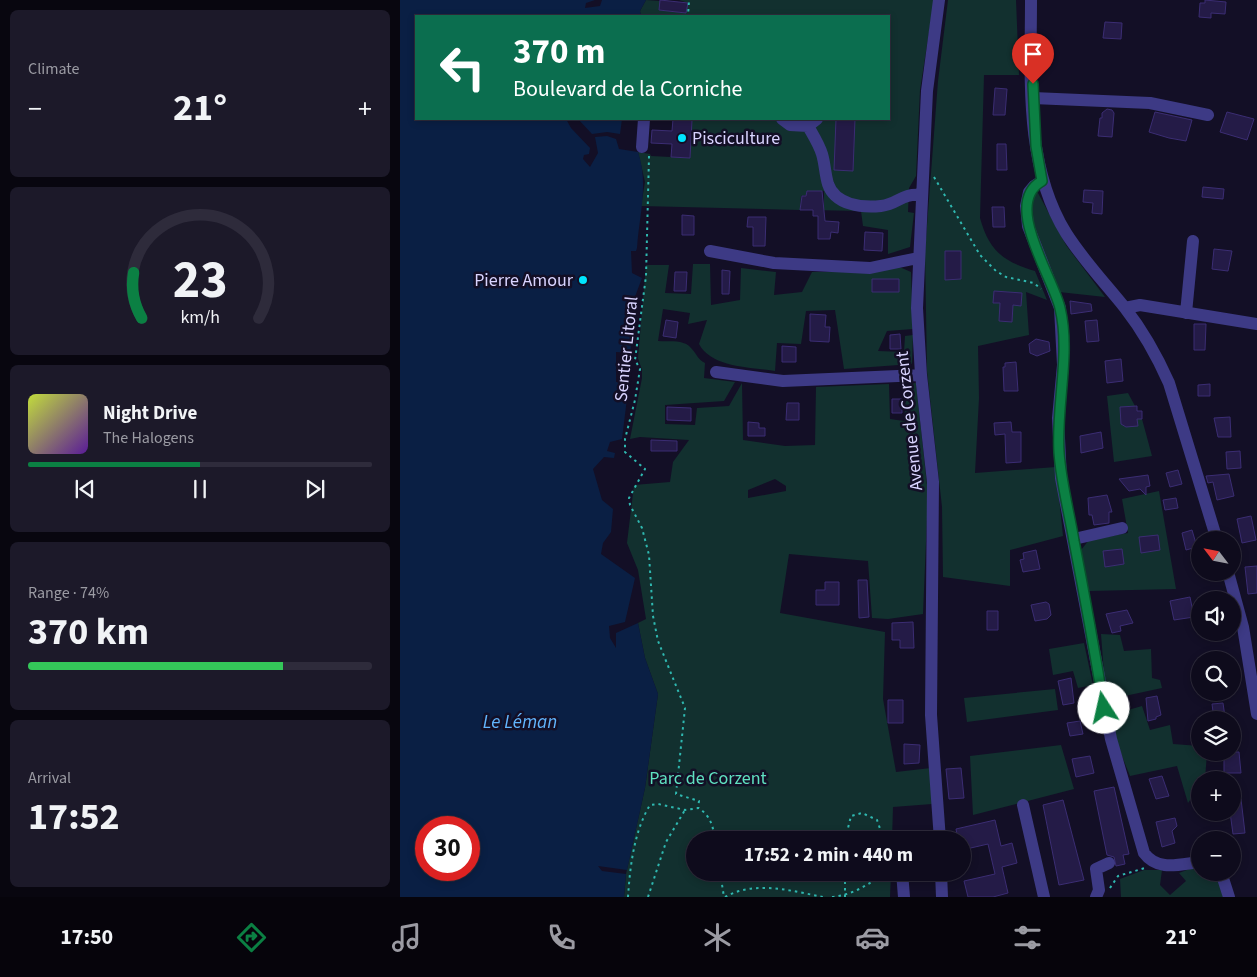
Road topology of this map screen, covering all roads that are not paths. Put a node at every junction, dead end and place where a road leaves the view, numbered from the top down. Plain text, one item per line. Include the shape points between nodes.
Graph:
1 (938, 0) edge
2 (1031, 0) edge
3 (1033, 98) junction
4 (1208, 116) dead end
5 (644, 120) edge
6 (784, 120) edge
7 (812, 122) edge
8 (645, 149) road end
9 (1042, 181) junction
10 (920, 195) junction
11 (1193, 241) dead end
12 (710, 252) dead end
13 (918, 258) junction
14 (1125, 308) junction
15 (1186, 313) junction
16 (1257, 324) edge
17 (716, 372) dead end
18 (921, 375) junction
19 (1122, 528) dead end
20 (1215, 531) edge
21 (1074, 539) junction
22 (1230, 581) edge
23 (1257, 714) edge
24 (1024, 805) dead end
25 (939, 831) edge
26 (1109, 863) dead end
27 (1191, 863) edge
28 (903, 881) edge
29 (941, 881) edge
30 (1224, 881) edge
31 (904, 897) edge
32 (942, 897) edge
33 (1044, 897) edge
34 (1096, 897) edge
35 (1229, 897) edge

1 - 10 street, Avenue de Corzent via 927,91
2 - 3 street
3 - 4 street via 1141,102
3 - 9 street
5 - 8 street
6 - 7 street via 790,124
7 - 10 street via 830,188 840,200 878,206 894,203 909,194
9 - 14 street via 1067,234
9 - 21 street via 1029,192 1027,216 1060,308 1063,364 1058,418 1059,452
10 - 13 street, Avenue de Corzent
11 - 15 street
12 - 13 street via 774,263 870,268
13 - 18 street, Avenue de Corzent
14 - 15 street via 1140,305
14 - 20 street via 1154,350 1169,383
15 - 16 street
17 - 18 street via 783,381
18 - 25 street, Avenue de Corzent via 933,482 931,715
19 - 21 street
21 - 27 street via 1111,739 1143,850 1156,865
22 - 23 street via 1243,627
24 - 33 street
26 - 34 street via 1096,868 1099,890
28 - 31 street
29 - 32 street
30 - 35 street

